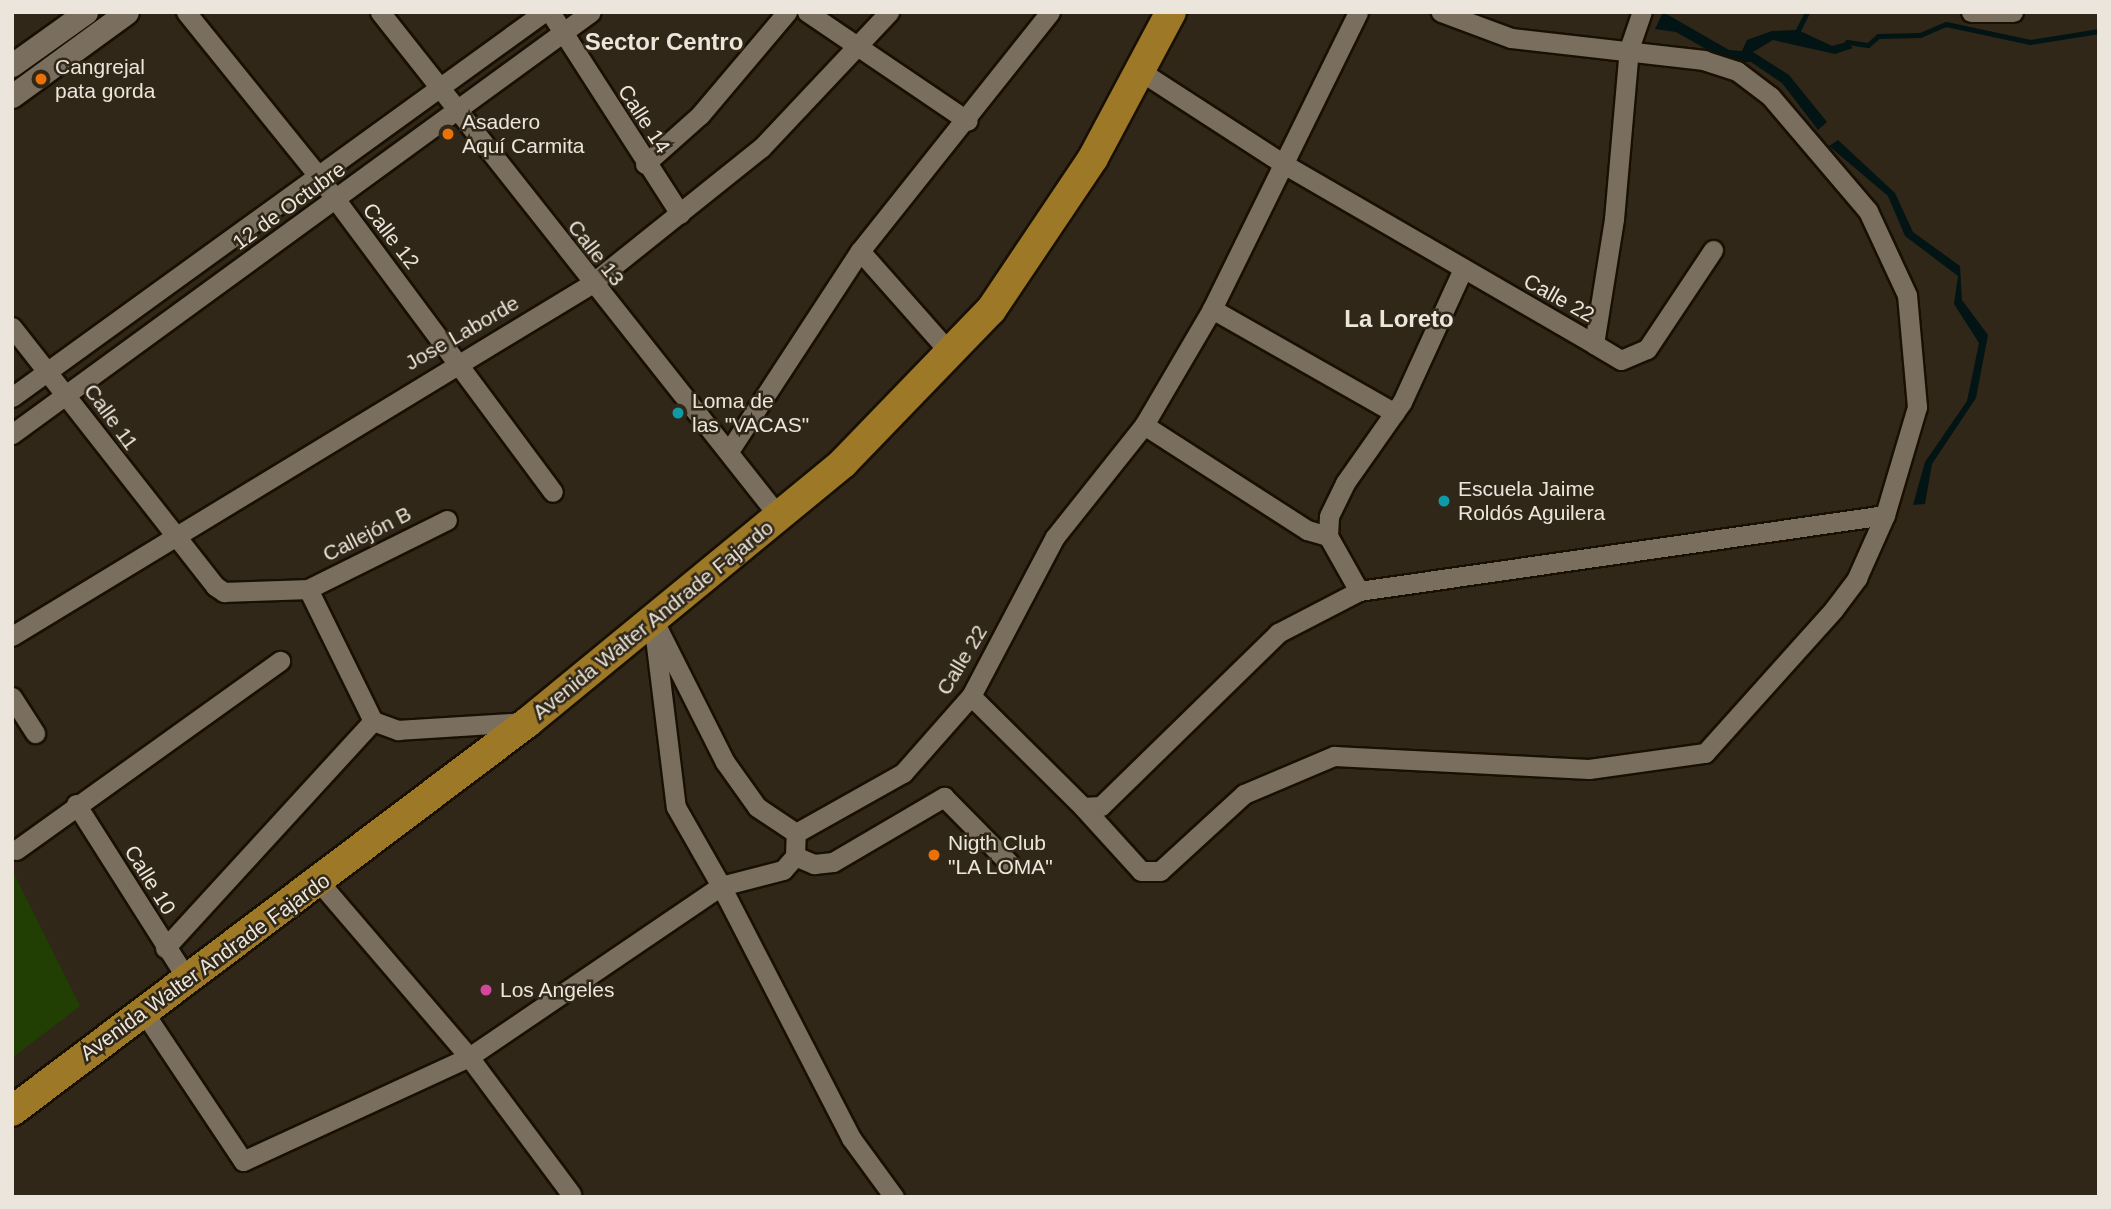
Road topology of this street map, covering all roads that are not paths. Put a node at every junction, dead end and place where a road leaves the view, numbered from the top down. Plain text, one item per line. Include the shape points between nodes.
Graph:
1 (86, 12) edge
2 (127, 12) edge
3 (186, 12) edge
4 (380, 12) edge
5 (544, 12) edge
6 (550, 12) edge
7 (591, 12) edge
8 (787, 12) edge
9 (807, 12) edge
10 (890, 12) edge
11 (1050, 12) edge
12 (1171, 12) edge
13 (1358, 12) edge
14 (1441, 12) edge
15 (1642, 12) edge
16 (1971, 12) edge
17 (2013, 12) edge
18 (564, 34) junction
19 (854, 46) junction
20 (1629, 49) junction
21 (12, 65) edge
22 (1140, 71) junction
23 (440, 83) junction
24 (12, 96) edge
25 (460, 109) junction
26 (968, 121) junction
27 (1282, 163) junction
28 (645, 164) junction
29 (316, 173) junction
30 (335, 200) junction
31 (680, 214) junction
32 (1713, 250) dead end
33 (860, 251) junction
34 (1462, 271) junction
35 (591, 284) junction
36 (1212, 309) junction
37 (12, 327) edge
38 (1594, 344) junction
39 (952, 355) junction
40 (458, 360) junction
41 (47, 372) junction
42 (67, 395) junction
43 (12, 397) edge
44 (1395, 413) junction
45 (1144, 425) junction
46 (12, 435) edge
47 (729, 451) junction
48 (553, 492) dead end
49 (1885, 515) junction
50 (780, 518) junction
51 (447, 520) dead end
52 (170, 536) junction
53 (1328, 536) junction
54 (308, 589) junction
55 (1359, 591) junction
56 (653, 621) junction
57 (12, 636) edge
58 (280, 661) dead end
59 (971, 696) junction
60 (12, 697) edge
61 (373, 721) junction
62 (527, 722) junction
63 (35, 733) dead end
64 (76, 804) junction
65 (1083, 807) junction
66 (796, 833) junction
67 (16, 850) dead end
68 (795, 856) junction
69 (1009, 863) dead end
70 (320, 883) junction
71 (722, 886) junction
72 (165, 948) junction
73 (187, 979) junction
74 (143, 1011) junction
75 (469, 1057) junction
76 (12, 1111) edge
77 (571, 1194) dead end
78 (894, 1197) edge

1 - 21 street
2 - 24 street
3 - 29 street, Calle 12
4 - 23 street, Calle 13
5 - 23 street, 12 de Octubre
6 - 18 street, Calle 14
7 - 18 street, 12 de Octubre
8 - 28 street via 701,115
9 - 19 street
10 - 19 street, Jose Laborde
11 - 26 street
12 - 22 main road, Avenida Walter Andrade Fajardo
13 - 27 street
14 - 20 street via 1511,38
15 - 20 street, Calle 22
16 - 17 street
18 - 25 street, 12 de Octubre
18 - 28 street, Calle 14
19 - 26 street
19 - 31 street, Jose Laborde via 761,148
20 - 38 street, Calle 22 via 1614,219
20 - 49 street via 1704,60 1737,71 1769,96 1868,211 1891,252 1914,324 1917,407
22 - 27 street, Calle 22
22 - 39 main road, Avenida Walter Andrade Fajardo via 1046,234
23 - 25 street, Calle 13
23 - 29 street, 12 de Octubre
25 - 30 street, 12 de Octubre
25 - 35 street, Calle 13
26 - 33 street
27 - 34 street, Calle 22
27 - 36 street, Calle 22
28 - 31 street, Calle 14
29 - 30 street, Calle 12
29 - 41 street, 12 de Octubre
30 - 40 street, Calle 12
30 - 42 street, 12 de Octubre
31 - 35 street, Jose Laborde
32 - 38 street via 1647,349 1621,360
33 - 39 street
33 - 47 street
34 - 38 street, Calle 22
34 - 44 street
35 - 40 street, Jose Laborde
35 - 47 street, Calle 13
36 - 44 street
36 - 45 street, Calle 22
37 - 41 street, Calle 11
39 - 50 main road, Avenida Walter Andrade Fajardo
40 - 48 street, Calle 12
40 - 52 street, Jose Laborde
41 - 42 street, Calle 11
41 - 43 street, 12 de Octubre
42 - 46 street, 12 de Octubre
42 - 52 street, Calle 11
44 - 53 street via 1345,483 1329,516
45 - 53 street via 1307,530
45 - 59 street, Calle 22 via 1055,537
47 - 50 street, Calle 13
49 - 55 street
49 - 65 street via 1857,578 1834,609 1705,753 1590,769 1334,757 1244,794 1160,871 1141,871
50 - 56 main road, Avenida Walter Andrade Fajardo
51 - 54 street, Callejón B
52 - 54 street, Calle 11 via 220,591
52 - 57 street, Jose Laborde
53 - 55 street
54 - 61 street
55 - 65 street via 1278,633 1109,802
56 - 62 main road, Avenida Walter Andrade Fajardo
56 - 66 street via 725,762 757,807
56 - 71 street via 670,785
58 - 64 street
59 - 65 street
59 - 66 street, Calle 22 via 904,773
60 - 63 street
61 - 62 street via 398,730
61 - 72 street
62 - 70 main road, Avenida Walter Andrade Fajardo
64 - 67 street
64 - 72 street, Calle 10
66 - 68 street
68 - 69 street via 814,864 833,862 944,797
68 - 71 street via 783,870
70 - 73 main road, Avenida Walter Andrade Fajardo
70 - 75 street
71 - 75 street
71 - 78 street via 851,1138
72 - 73 street, Calle 10
73 - 74 main road, Avenida Walter Andrade Fajardo
74 - 75 street via 243,1161
74 - 76 main road, Avenida Walter Andrade Fajardo
75 - 77 street

